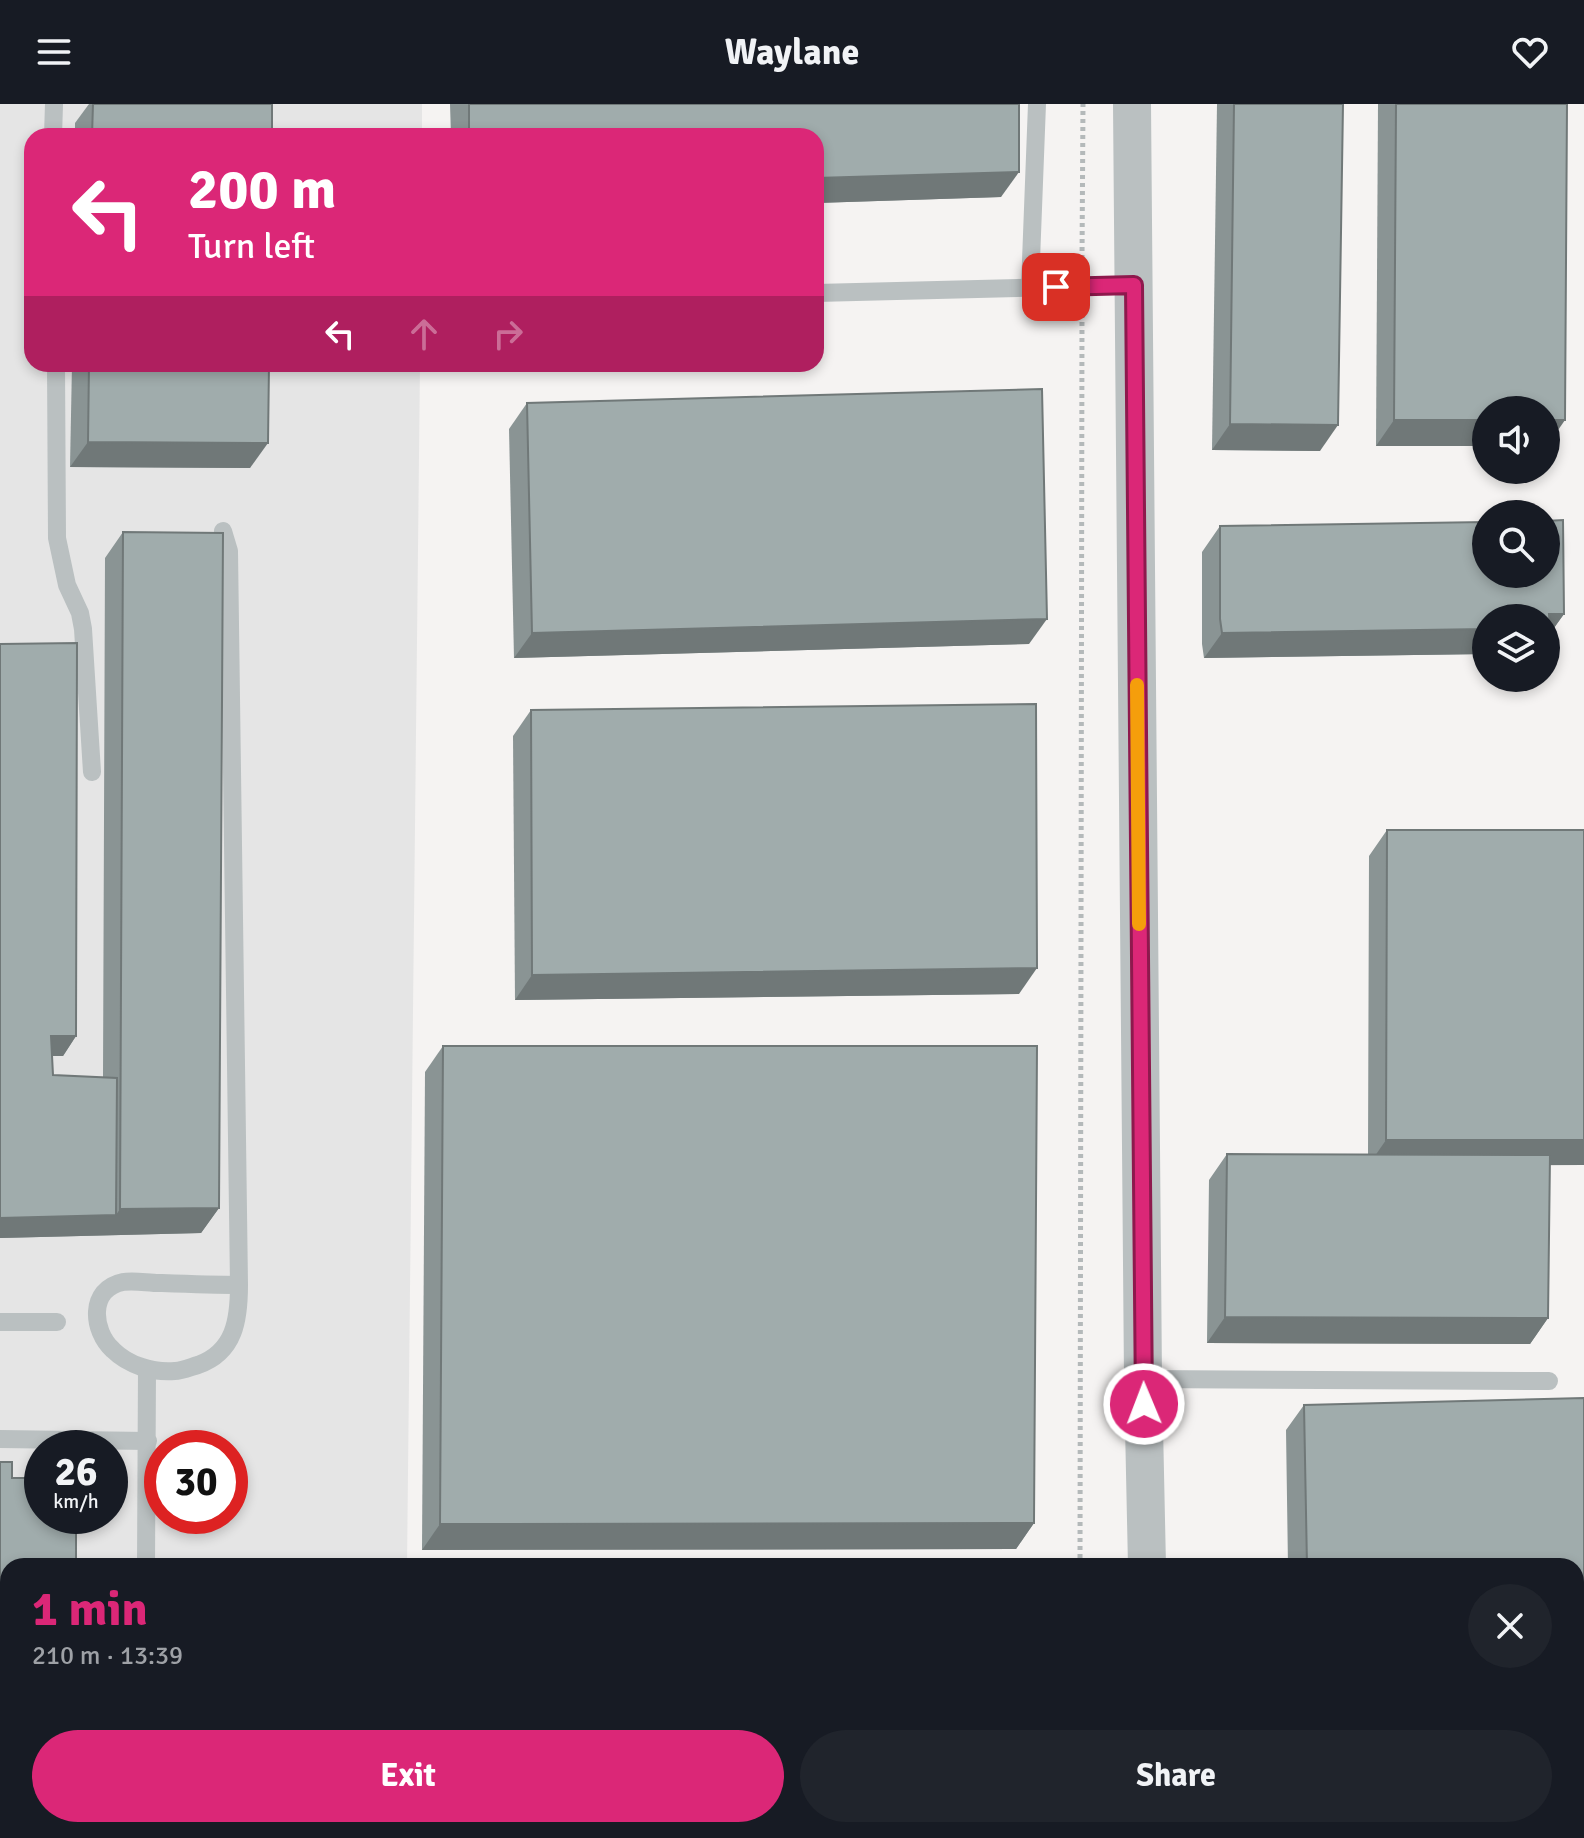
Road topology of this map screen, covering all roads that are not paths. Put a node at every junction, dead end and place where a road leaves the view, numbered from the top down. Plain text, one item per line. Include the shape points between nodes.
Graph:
1 (54, 104) edge
2 (1037, 104) edge
3 (1132, 104) edge
4 (53, 128) edge
5 (1134, 285) junction
6 (1030, 287) junction
7 (824, 293) edge
8 (56, 372) edge
9 (223, 531) edge
10 (92, 772) dead end
11 (239, 1285) junction
12 (0, 1322) edge
13 (57, 1322) dead end
14 (147, 1369) junction
15 (1143, 1379) junction
16 (1549, 1381) dead end
17 (148, 1430) edge
18 (0, 1439) edge
19 (144, 1441) edge
20 (147, 1534) edge
21 (146, 1558) edge
22 (1147, 1558) edge

1 - 4 lane
2 - 6 lane
3 - 5 street
5 - 6 lane
5 - 15 street
6 - 7 lane
8 - 10 lane via 57,538 83,629
9 - 11 lane via 229,551
11 - 14 lane via 239,1312 221,1353 176,1372
11 - 14 lane via 124,1282 106,1291 96,1311 105,1339 112,1350
12 - 13 lane
14 - 17 lane
15 - 16 lane
15 - 22 street
18 - 19 lane
20 - 21 lane

